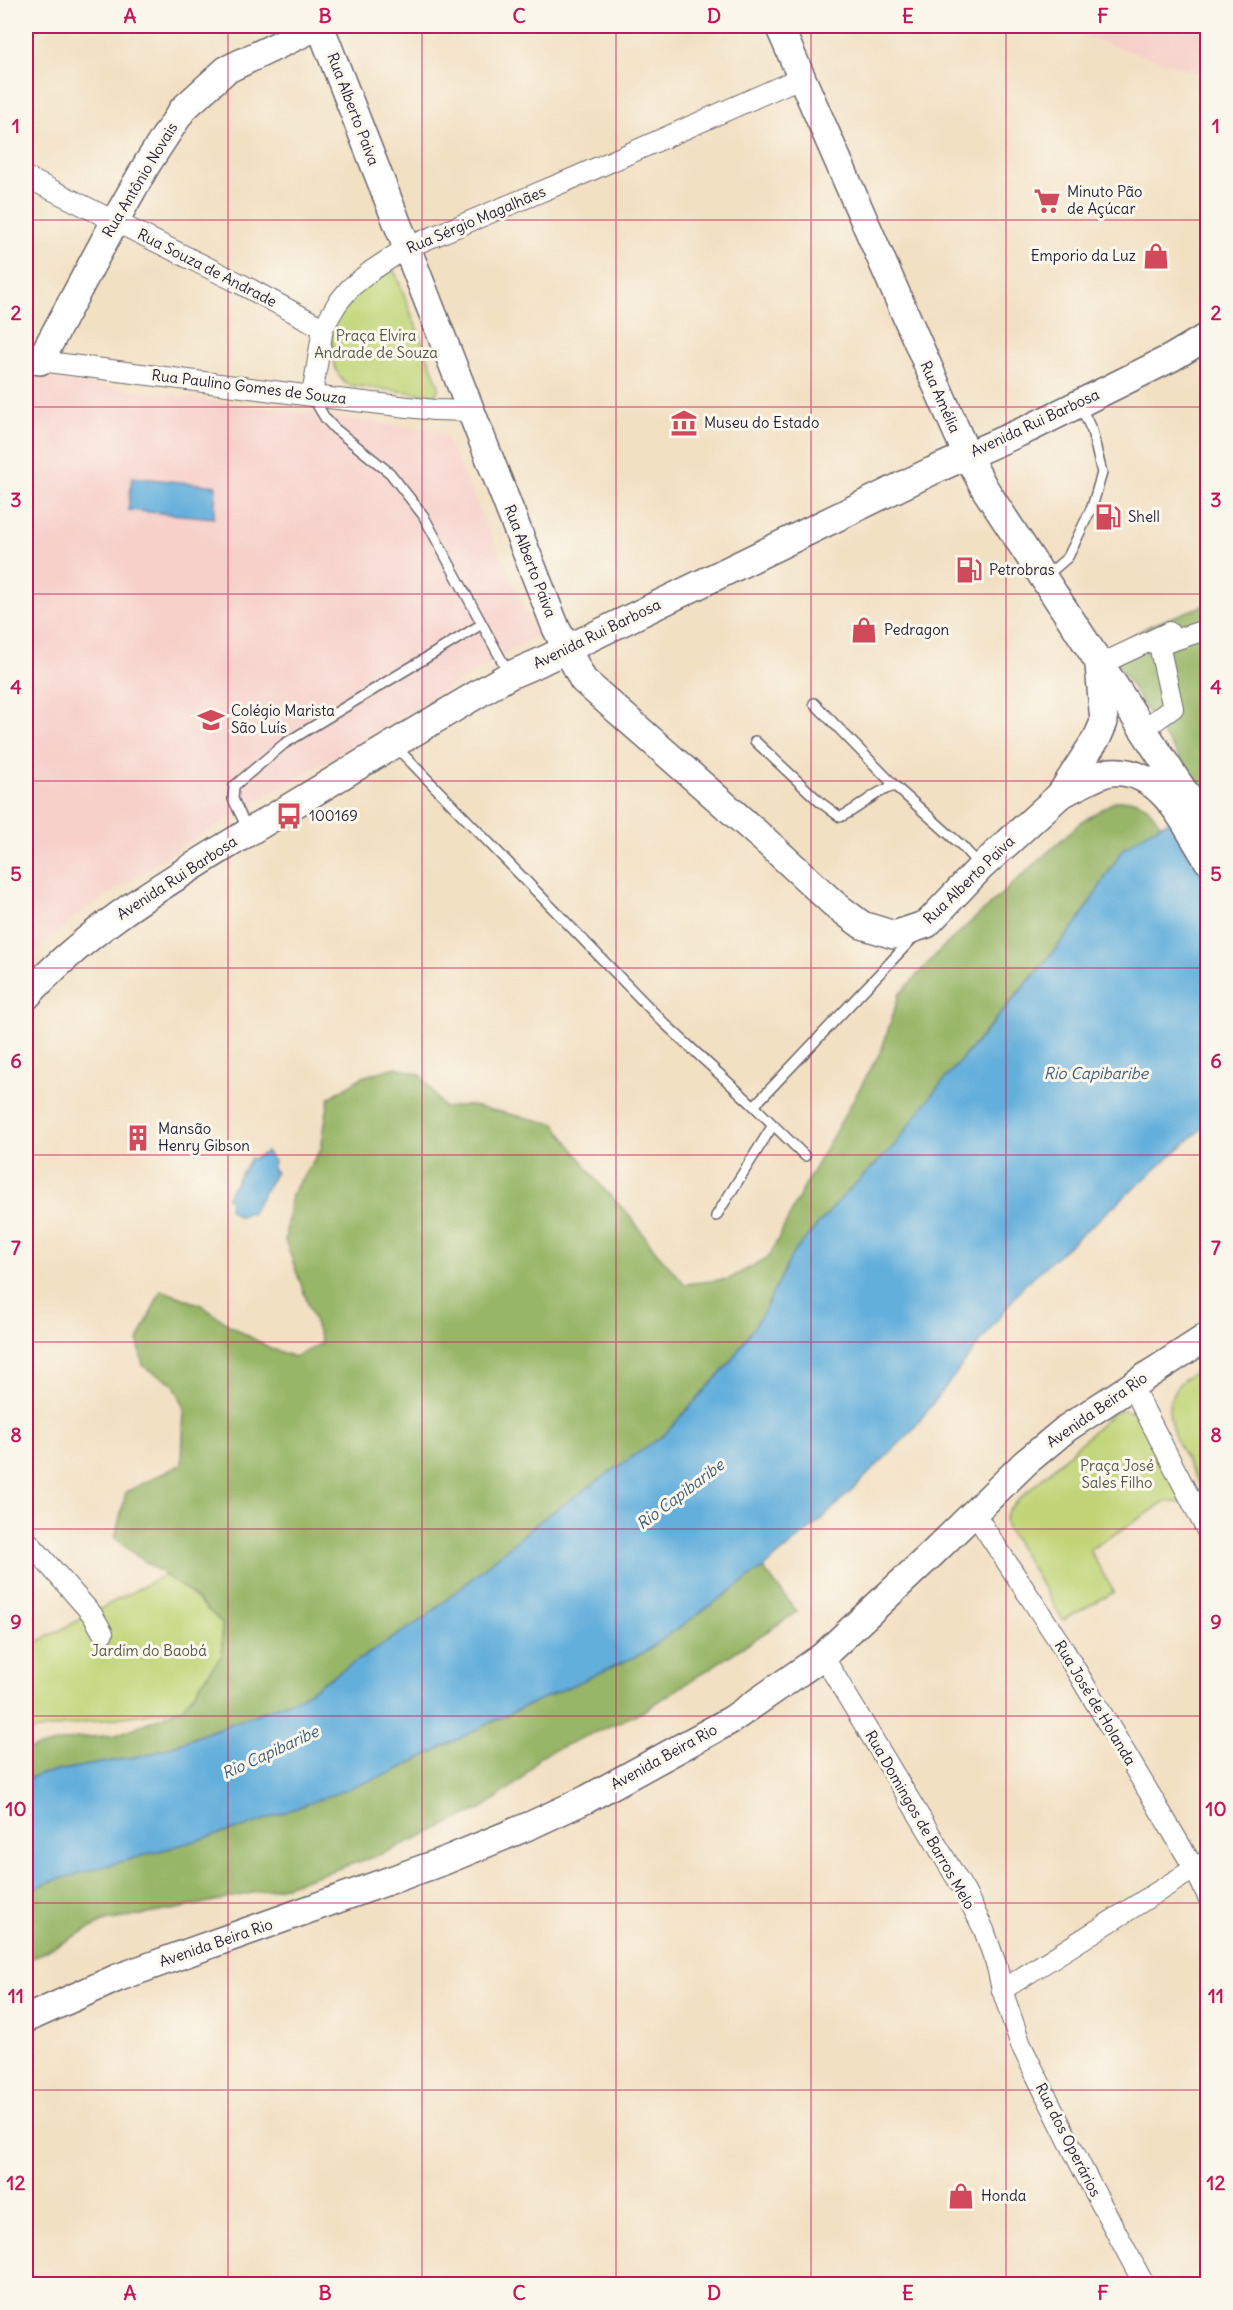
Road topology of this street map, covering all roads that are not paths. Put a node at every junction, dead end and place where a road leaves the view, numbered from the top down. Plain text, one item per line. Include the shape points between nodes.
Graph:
1 (319, 26) edge
2 (779, 26) edge
3 (802, 77) junction
4 (26, 177) edge
5 (115, 221) junction
6 (406, 248) junction
7 (323, 328) junction
8 (1208, 336) edge
9 (33, 360) edge
10 (312, 396) junction
11 (1079, 403) junction
12 (472, 411) junction
13 (967, 456) junction
14 (1043, 578) junction
15 (1208, 616) edge
16 (482, 624) junction
17 (1208, 629) edge
18 (566, 650) junction
19 (1099, 664) junction
20 (510, 675) junction
21 (814, 703) dead end
22 (1142, 730) junction
23 (755, 741) dead end
24 (393, 744) junction
25 (895, 786) junction
26 (1060, 795) junction
27 (1184, 806) junction
28 (1208, 828) edge
29 (249, 832) junction
30 (1208, 861) edge
31 (981, 867) junction
32 (927, 924) junction
33 (26, 997) edge
34 (754, 1106) junction
35 (773, 1125) junction
36 (805, 1156) dead end
37 (716, 1216) dead end
38 (1208, 1336) edge
39 (1131, 1384) junction
40 (975, 1514) junction
41 (1208, 1533) edge
42 (26, 1539) edge
43 (103, 1633) dead end
44 (823, 1656) junction
45 (1201, 1864) edge
46 (1208, 1897) edge
47 (1002, 1990) junction
48 (26, 2019) edge
49 (1144, 2284) edge

1 - 5 main road, Rua Antônio Novais via 226,70 183,109
1 - 6 main road, Rua Alberto Paiva
2 - 3 main road, Rua Amélia
3 - 6 street, Rua Sérgio Magalhães
3 - 13 main road, Rua Amélia
4 - 5 street, Rua Souza de Andrade
5 - 7 street, Rua Souza de Andrade
5 - 9 main road, Rua Antônio Novais
6 - 7 street, Rua Sérgio Magalhães via 350,288
6 - 12 main road, Rua Alberto Paiva
7 - 10 street, Rua Sérgio Magalhães
8 - 11 main road, Avenida Rui Barbosa
9 - 10 street, Rua Paulino Gomes de Souza
10 - 12 street, Rua Paulino Gomes de Souza
10 - 16 lane via 334,428 390,473 423,515
11 - 13 main road, Avenida Rui Barbosa
11 - 14 lane via 1092,430 1102,473 1092,507 1068,556
12 - 18 main road, Rua Alberto Paiva
13 - 14 main road, Rua Amélia
13 - 18 main road, Avenida Rui Barbosa
14 - 19 main road, Rua Amélia
15 - 19 street
16 - 20 lane
16 - 29 lane via 284,744 234,786 233,799
17 - 22 street via 1159,645 1173,708
18 - 20 main road, Avenida Rui Barbosa
18 - 32 main road, Rua Alberto Paiva via 583,680 834,904 862,925 894,934
19 - 22 main road, Rua Amélia
19 - 26 main road, Rua Alberto Paiva via 1104,722
20 - 24 main road, Avenida Rui Barbosa
21 - 25 lane
22 - 27 main road, Rua Amélia
23 - 25 lane via 840,817 853,812 882,789
24 - 29 main road, Avenida Rui Barbosa
24 - 34 lane via 663,1022
25 - 31 lane
26 - 27 main road, Rua Alberto Paiva via 1110,772 1148,780
26 - 31 main road, Rua Alberto Paiva
27 - 28 main road
27 - 30 main road
29 - 33 main road, Avenida Rui Barbosa via 83,942
31 - 32 main road, Rua Alberto Paiva
32 - 34 lane
34 - 35 lane
35 - 36 lane
35 - 37 lane
38 - 39 main road, Avenida Beira Rio
39 - 40 main road, Avenida Beira Rio via 1067,1428 1025,1463
39 - 41 street
40 - 44 main road, Avenida Beira Rio
40 - 45 street, Rua José de Holanda
42 - 43 street via 92,1614
44 - 47 street, Rua Domingos de Barros Melo via 965,1892 998,1967
44 - 48 main road, Avenida Beira Rio via 731,1720 540,1821 433,1865 117,1978
45 - 46 street, Rua José de Holanda
45 - 47 street
47 - 49 street, Rua dos Operários via 1032,2071

